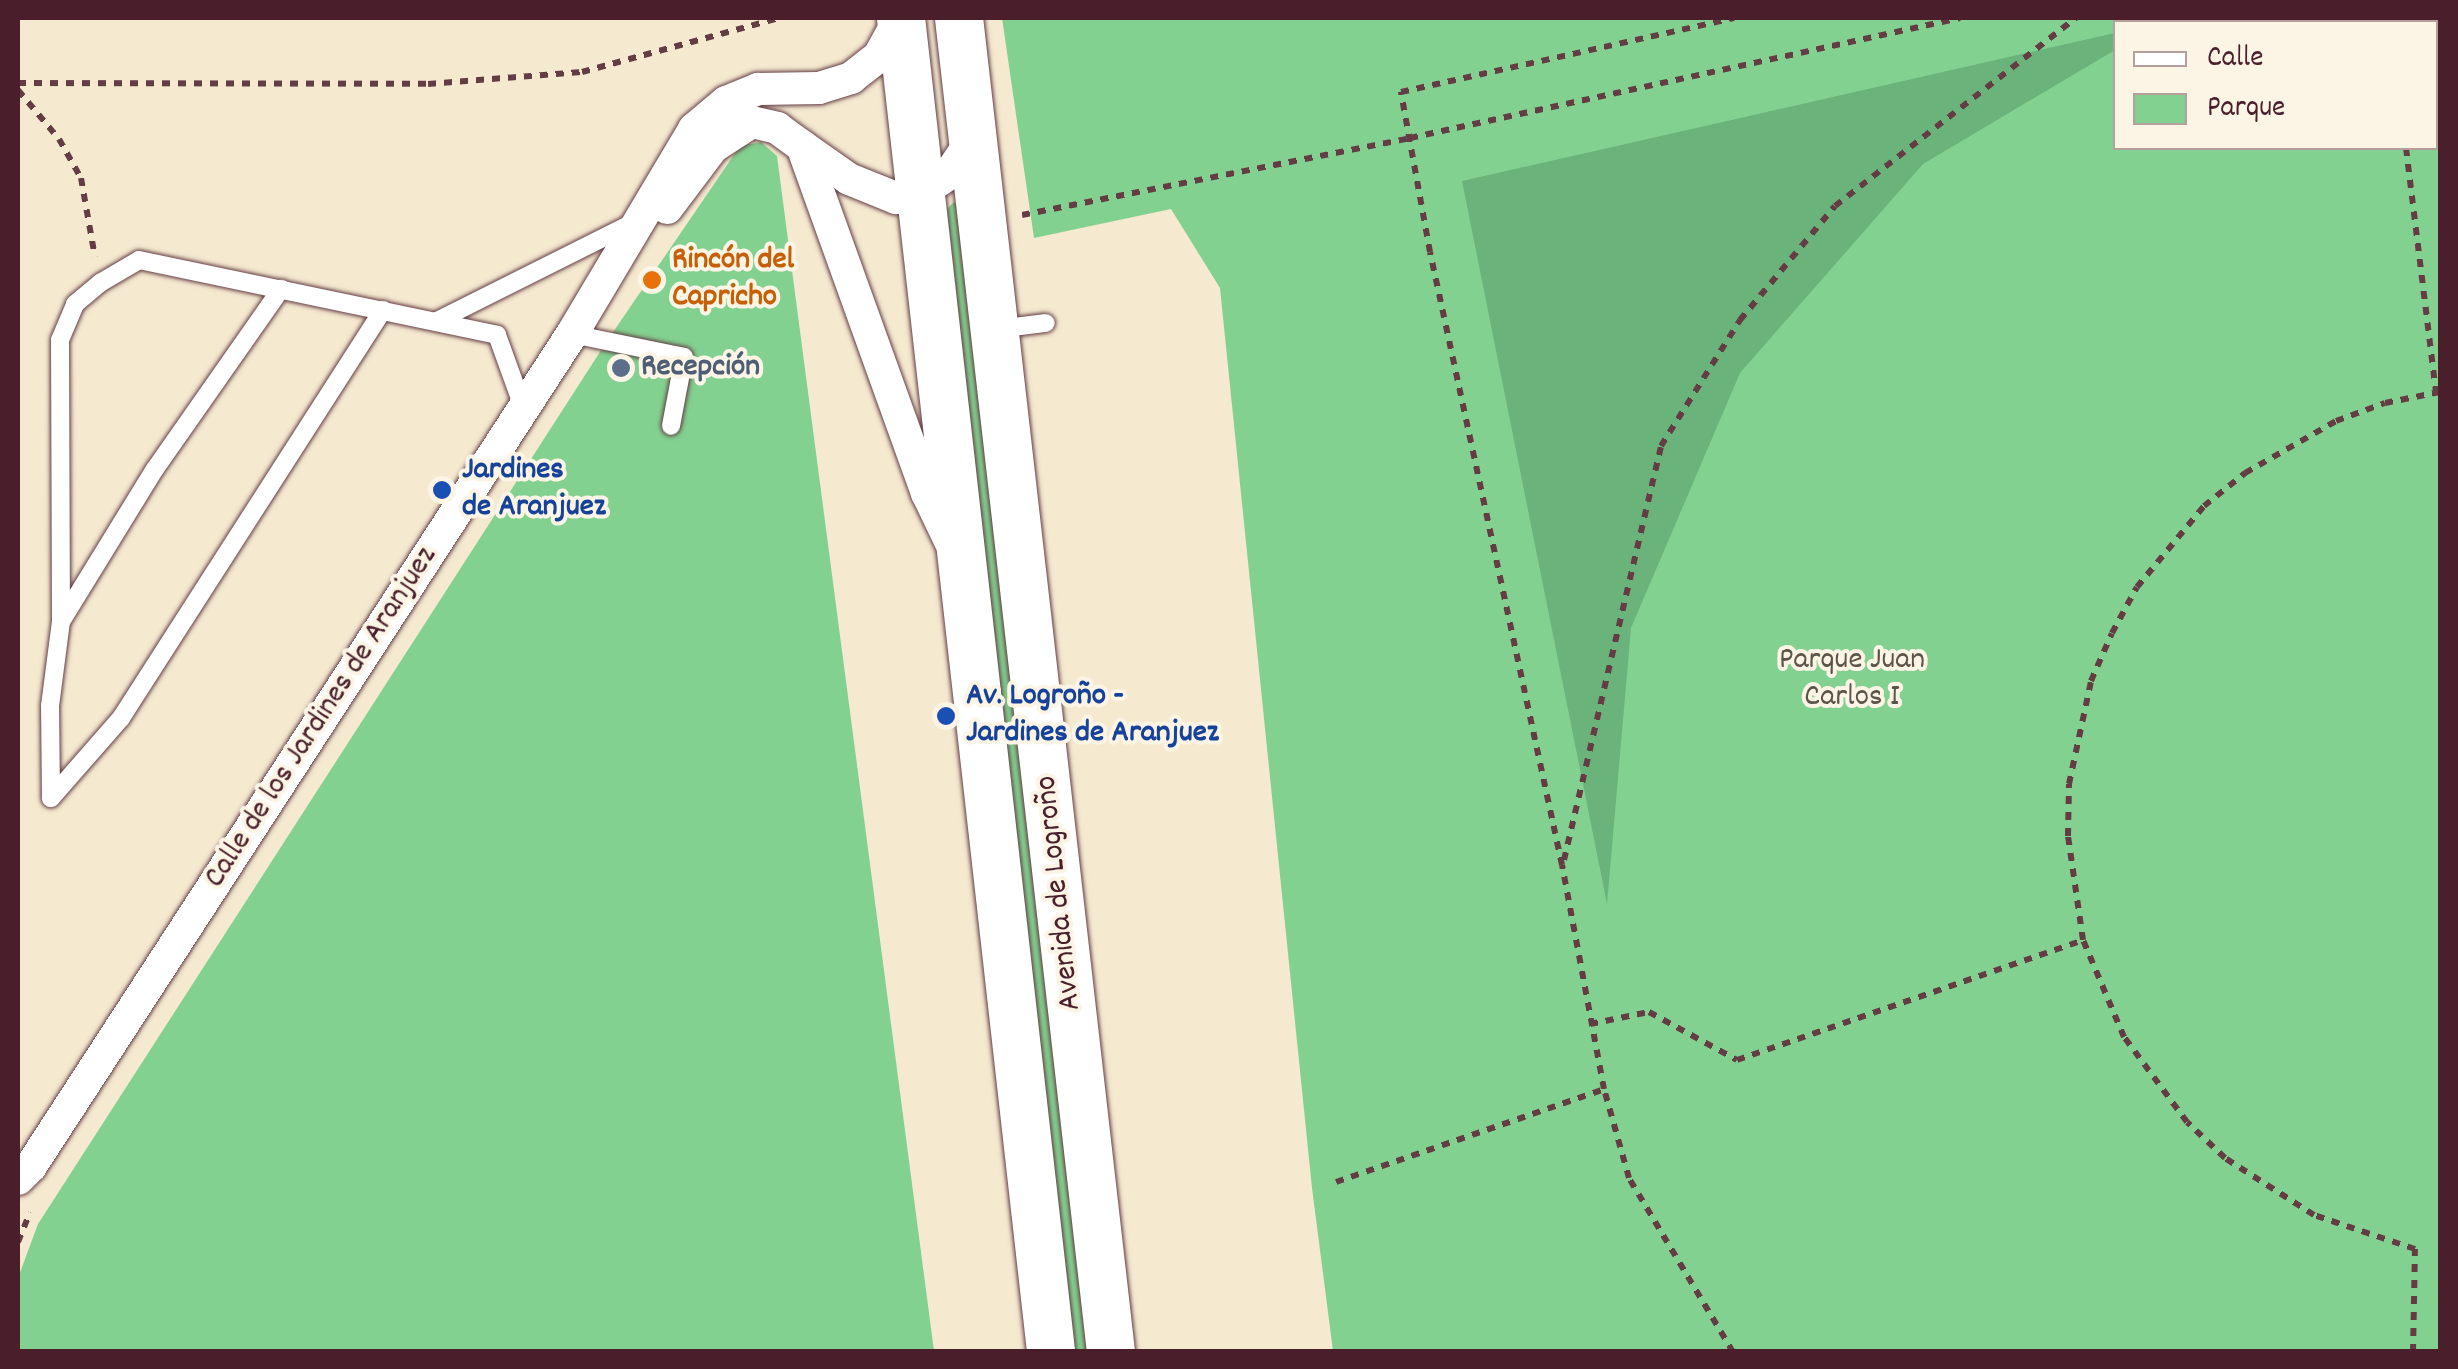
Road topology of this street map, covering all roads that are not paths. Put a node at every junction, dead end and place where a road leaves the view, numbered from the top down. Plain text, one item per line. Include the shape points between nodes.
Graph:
1 (901, 18) edge
2 (960, 18) edge
3 (819, 88) joint
4 (974, 138) junction
5 (802, 146) junction
6 (922, 192) junction
7 (636, 222) junction
8 (281, 289) junction
9 (592, 302) junction
10 (382, 310) junction
11 (437, 321) junction
12 (1046, 323) dead end
13 (997, 329) junction
14 (572, 334) junction
15 (523, 407) junction
16 (671, 426) dead end
17 (964, 571) junction
18 (62, 621) junction
19 (24, 1172) edge
20 (18, 1204) edge
21 (1051, 1352) edge
22 (1111, 1352) edge

1 - 3 street, Avenida de Logroño via 879,56 851,78
1 - 6 main road, Avenida de Logroño
2 - 4 main road, Avenida de Logroño
3 - 7 street, Calle de los Jardines de Aranjuez via 758,89 726,102 694,129
4 - 6 street via 950,173
4 - 13 main road, Avenida de Logroño
5 - 6 street via 848,178 896,198
5 - 9 street via 777,128 752,122 732,132 713,147
5 - 17 street, Avenida de Logroño via 927,493
6 - 17 main road, Avenida de Logroño
7 - 9 street, Calle de los Jardines de Aranjuez
7 - 11 lane
8 - 10 lane
8 - 18 lane via 155,470
8 - 18 lane via 139,260 75,304 60,340
9 - 14 street, Calle de los Jardines de Aranjuez
10 - 11 lane
10 - 18 lane via 121,718 51,798 50,706
11 - 15 lane via 497,335
12 - 13 lane
13 - 22 main road, Avenida de Logroño
14 - 15 street, Calle de los Jardines de Aranjuez
14 - 16 lane via 684,358
15 - 19 street, Calle de los Jardines de Aranjuez
17 - 21 main road, Avenida de Logroño
19 - 20 street, Calle de los Jardines de Aranjuez

